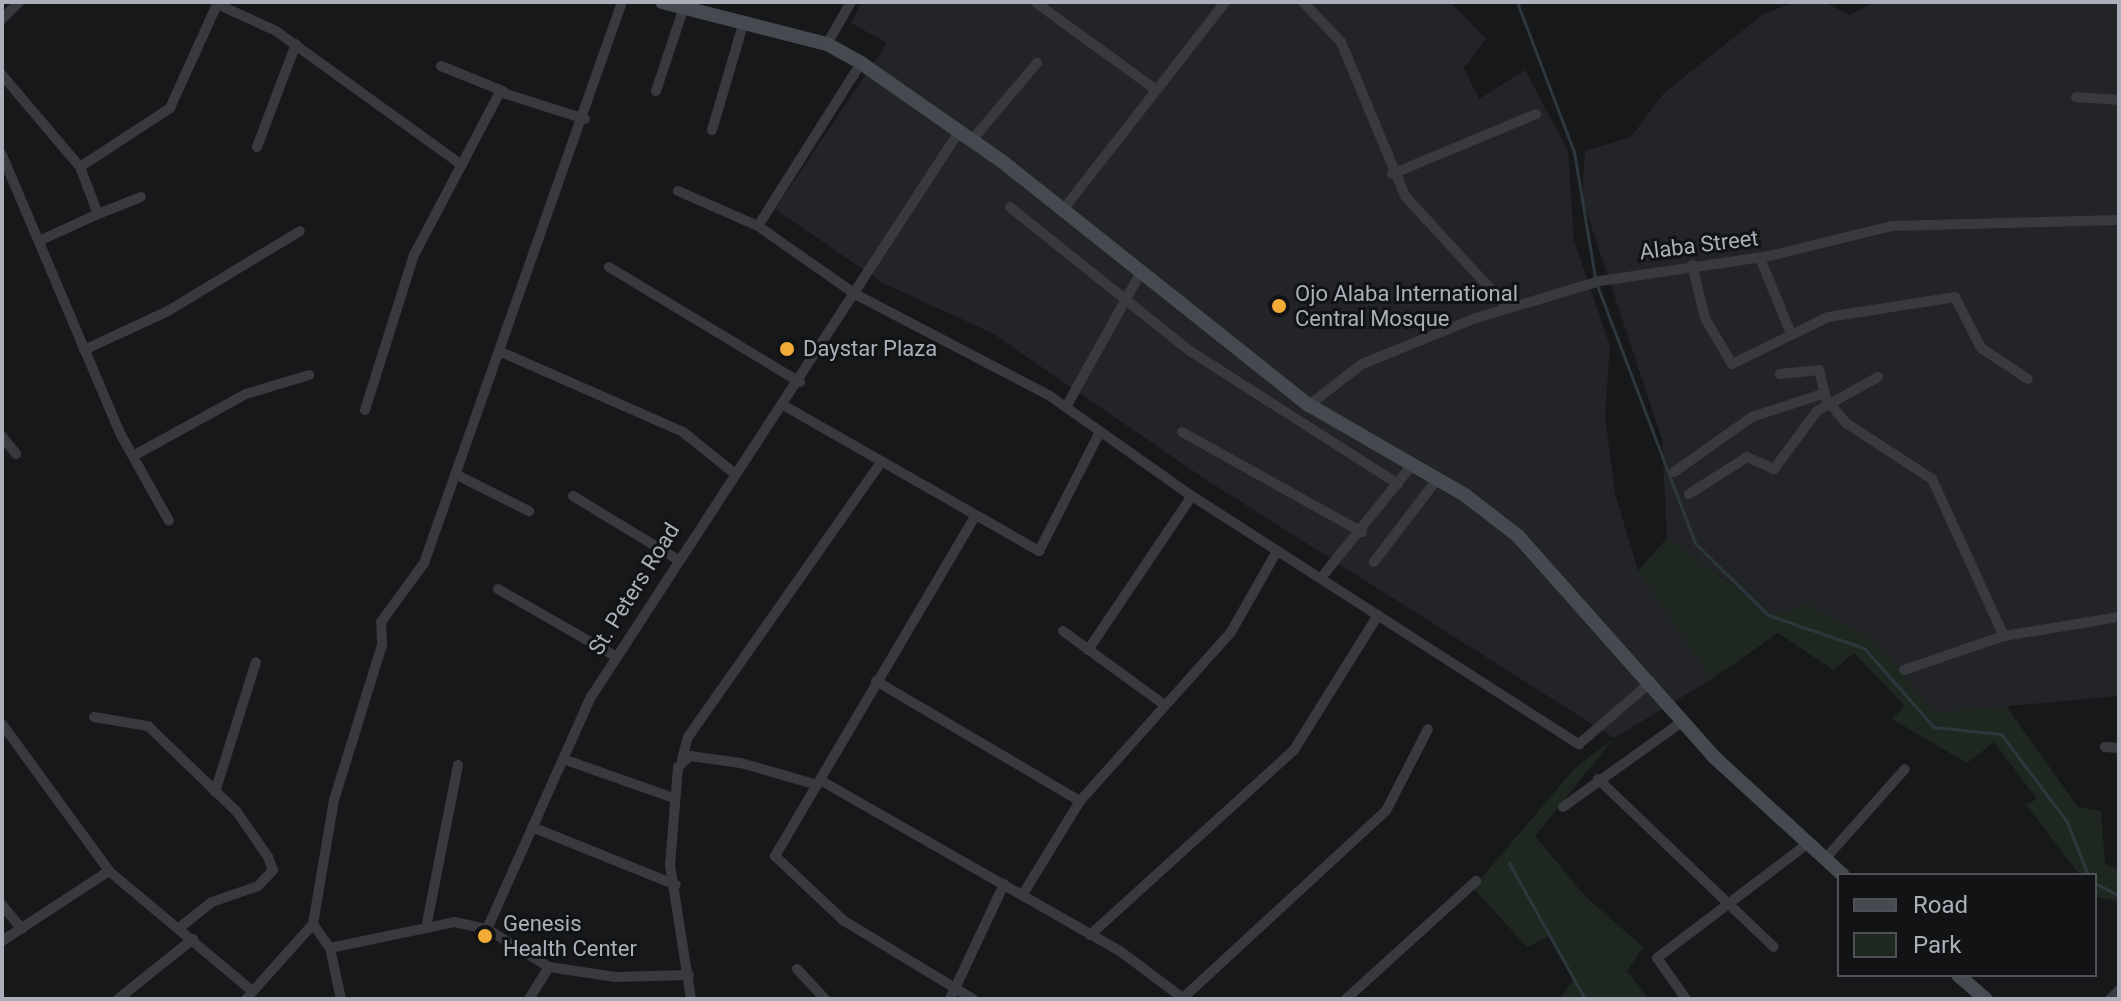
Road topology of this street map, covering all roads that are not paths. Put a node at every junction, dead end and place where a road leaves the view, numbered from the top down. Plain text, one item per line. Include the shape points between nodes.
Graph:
1 (19, 2) edge
2 (622, 2) edge
3 (662, 2) edge
4 (851, 2) edge
5 (1035, 2) edge
6 (1225, 2) edge
7 (1303, 2) edge
8 (218, 3) edge
9 (684, 7) junction
10 (2, 19) edge
11 (744, 21) junction
12 (296, 44) junction
13 (827, 44) junction
14 (861, 63) junction
15 (1037, 63) dead end
16 (441, 66) dead end
17 (2, 75) edge
18 (1156, 90) junction
19 (503, 91) junction
20 (656, 91) dead end
21 (2076, 97) dead end
22 (2119, 100) edge
23 (1536, 114) dead end
24 (585, 119) junction
25 (712, 130) dead end
26 (966, 135) junction
27 (257, 147) dead end
28 (2, 155) edge
29 (462, 165) junction
30 (80, 167) junction
31 (1392, 174) junction
32 (678, 191) dead end
33 (141, 197) dead end
34 (1010, 207) dead end
35 (1062, 211) junction
36 (98, 214) junction
37 (2119, 220) edge
38 (758, 226) junction
39 (300, 231) dead end
40 (39, 241) junction
41 (1760, 258) junction
42 (1692, 265) junction
43 (609, 267) dead end
44 (1139, 276) junction
45 (855, 294) junction
46 (1128, 297) junction
47 (1508, 308) junction
48 (1791, 334) junction
49 (84, 350) junction
50 (501, 352) junction
51 (1780, 374) dead end
52 (309, 375) dead end
53 (1878, 377) dead end
54 (2028, 379) dead end
55 (800, 382) junction
56 (1827, 398) junction
57 (783, 405) junction
58 (1309, 405) junction
59 (1066, 407) junction
60 (365, 410) dead end
61 (1100, 432) junction
62 (1182, 432) dead end
63 (2, 436) edge
64 (16, 454) dead end
65 (133, 456) junction
66 (879, 465) junction
67 (1412, 465) junction
68 (1674, 472) dead end
69 (734, 473) junction
70 (455, 474) junction
71 (1438, 478) junction
72 (1398, 484) junction
73 (1689, 494) dead end
74 (573, 496) dead end
75 (1192, 496) junction
76 (529, 511) dead end
77 (974, 518) junction
78 (169, 521) dead end
79 (1362, 532) junction
80 (1277, 551) junction
81 (675, 558) junction
82 (1374, 562) dead end
83 (1321, 578) junction
84 (498, 589) dead end
85 (1378, 615) junction
86 (2119, 617) edge
87 (1063, 631) dead end
88 (2004, 636) junction
89 (1088, 650) junction
90 (615, 656) junction
91 (256, 662) dead end
92 (1904, 670) dead end
93 (876, 681) junction
94 (1651, 682) junction
95 (1163, 704) junction
96 (94, 717) dead end
97 (1682, 719) junction
98 (2, 724) edge
99 (1428, 729) dead end
100 (2105, 747) dead end
101 (2119, 748) edge
102 (563, 759) junction
103 (682, 759) junction
104 (458, 765) dead end
105 (1905, 769) dead end
106 (1598, 779) junction
107 (819, 782) junction
108 (215, 792) junction
109 (671, 797) junction
110 (1080, 801) junction
111 (1563, 807) dead end
112 (532, 827) junction
113 (1807, 844) junction
114 (1825, 859) junction
115 (109, 871) junction
116 (1841, 873) edge
117 (1476, 881) dead end
118 (1004, 884) junction
119 (676, 885) junction
120 (1023, 894) junction
121 (1730, 903) junction
122 (2, 905) edge
123 (427, 923) junction
124 (313, 924) junction
125 (179, 928) junction
126 (22, 929) junction
127 (487, 929) junction
128 (1090, 935) junction
129 (193, 939) junction
130 (2, 941) edge
131 (1774, 947) dead end
132 (330, 948) junction
133 (549, 967) junction
134 (797, 969) dead end
135 (689, 975) junction
136 (1960, 977) edge
137 (2119, 990) edge
138 (952, 994) edge
139 (249, 995) edge
140 (1183, 998) edge
141 (118, 999) edge
142 (341, 999) edge
143 (529, 999) edge
144 (691, 999) edge
145 (825, 999) edge
146 (973, 999) edge
147 (1346, 999) edge
148 (1686, 999) edge
149 (1986, 999) edge
150 (2110, 999) edge

1 - 10 street
2 - 24 street
3 - 9 main road
4 - 13 street
5 - 18 street
6 - 18 street
7 - 31 street via 1341,42
8 - 12 street
8 - 30 street via 170,108
9 - 11 main road
9 - 20 street
11 - 13 main road
11 - 25 street
12 - 27 street
12 - 29 street
13 - 14 main road
14 - 26 main road
14 - 38 street
15 - 26 street, St. Peters Road
16 - 19 street
17 - 30 street
18 - 35 street
19 - 24 street
19 - 29 street
21 - 22 street
23 - 31 street
24 - 50 street
26 - 35 main road
26 - 45 street, St. Peters Road
28 - 40 street
29 - 60 street via 414,255
30 - 36 street
31 - 47 street
32 - 38 street
33 - 36 street
34 - 46 street
35 - 44 main road
36 - 40 street
37 - 41 street, Alaba Street via 1892,226
38 - 45 street
39 - 49 street via 168,311
40 - 49 street
41 - 42 street, Alaba Street
41 - 48 street
42 - 47 street, Alaba Street via 1596,282
42 - 48 street via 1705,318 1728,361
43 - 55 street
44 - 46 street
44 - 58 main road
45 - 55 street, St. Peters Road
45 - 59 street
46 - 59 street
46 - 72 street via 1190,351
47 - 58 street, Alaba Street via 1340,375
48 - 54 street via 1841,314 1955,297 1981,348
49 - 65 street
50 - 69 street via 683,432
50 - 70 street
51 - 56 street via 1815,368
52 - 65 street via 246,394
53 - 56 street
55 - 57 street, St. Peters Road
56 - 68 street via 1752,417
56 - 73 street via 1774,469 1747,457
56 - 88 street via 1846,423 1932,479
57 - 66 street
57 - 69 street, St. Peters Road
58 - 67 main road
59 - 61 street
61 - 75 street
61 - 77 street via 1039,551
62 - 79 street
63 - 64 street
65 - 78 street
66 - 77 street
66 - 103 street via 688,737
67 - 71 main road
67 - 72 street
69 - 81 street, St. Peters Road
70 - 76 street
70 - 124 street via 419,576 396,594 381,622 382,645 334,800
71 - 82 street
71 - 94 main road via 1518,536
72 - 79 street
74 - 81 street
75 - 80 street
75 - 89 street
77 - 93 street
79 - 83 street
80 - 83 street
80 - 95 street via 1231,632
81 - 90 street, St. Peters Road
83 - 85 street
84 - 90 street
85 - 94 street via 1579,744
85 - 128 street via 1294,750
86 - 88 street
87 - 89 street
88 - 92 street
89 - 95 street
90 - 102 street, St. Peters Road
91 - 108 street
93 - 107 street
93 - 110 street
94 - 97 main road
95 - 110 street
96 - 108 street via 148,726
97 - 106 street
97 - 113 main road
98 - 115 street
99 - 140 street via 1386,811
100 - 101 street
102 - 109 street
102 - 112 street, St. Peters Road
103 - 107 street via 741,763
103 - 109 street
104 - 123 street
105 - 114 street
106 - 111 street
106 - 121 street
107 - 118 street
107 - 138 street via 776,861 844,921
108 - 125 street via 258,837 273,870
109 - 119 street
110 - 120 street
112 - 119 street
112 - 127 street, St. Peters Road
113 - 114 main road
113 - 121 street
114 - 116 main road
115 - 125 street
115 - 126 street
117 - 147 street
118 - 120 street
118 - 138 street
119 - 135 street
120 - 128 street
121 - 131 street
121 - 148 street via 1657,958
122 - 126 street
123 - 127 street
123 - 132 street
124 - 132 street
124 - 139 street
125 - 129 street
126 - 130 street
127 - 133 street
128 - 140 street
129 - 139 street
129 - 141 street
132 - 142 street
133 - 135 street via 615,977
133 - 143 street
134 - 145 street
135 - 144 street
136 - 149 main road
137 - 150 street
138 - 146 street

